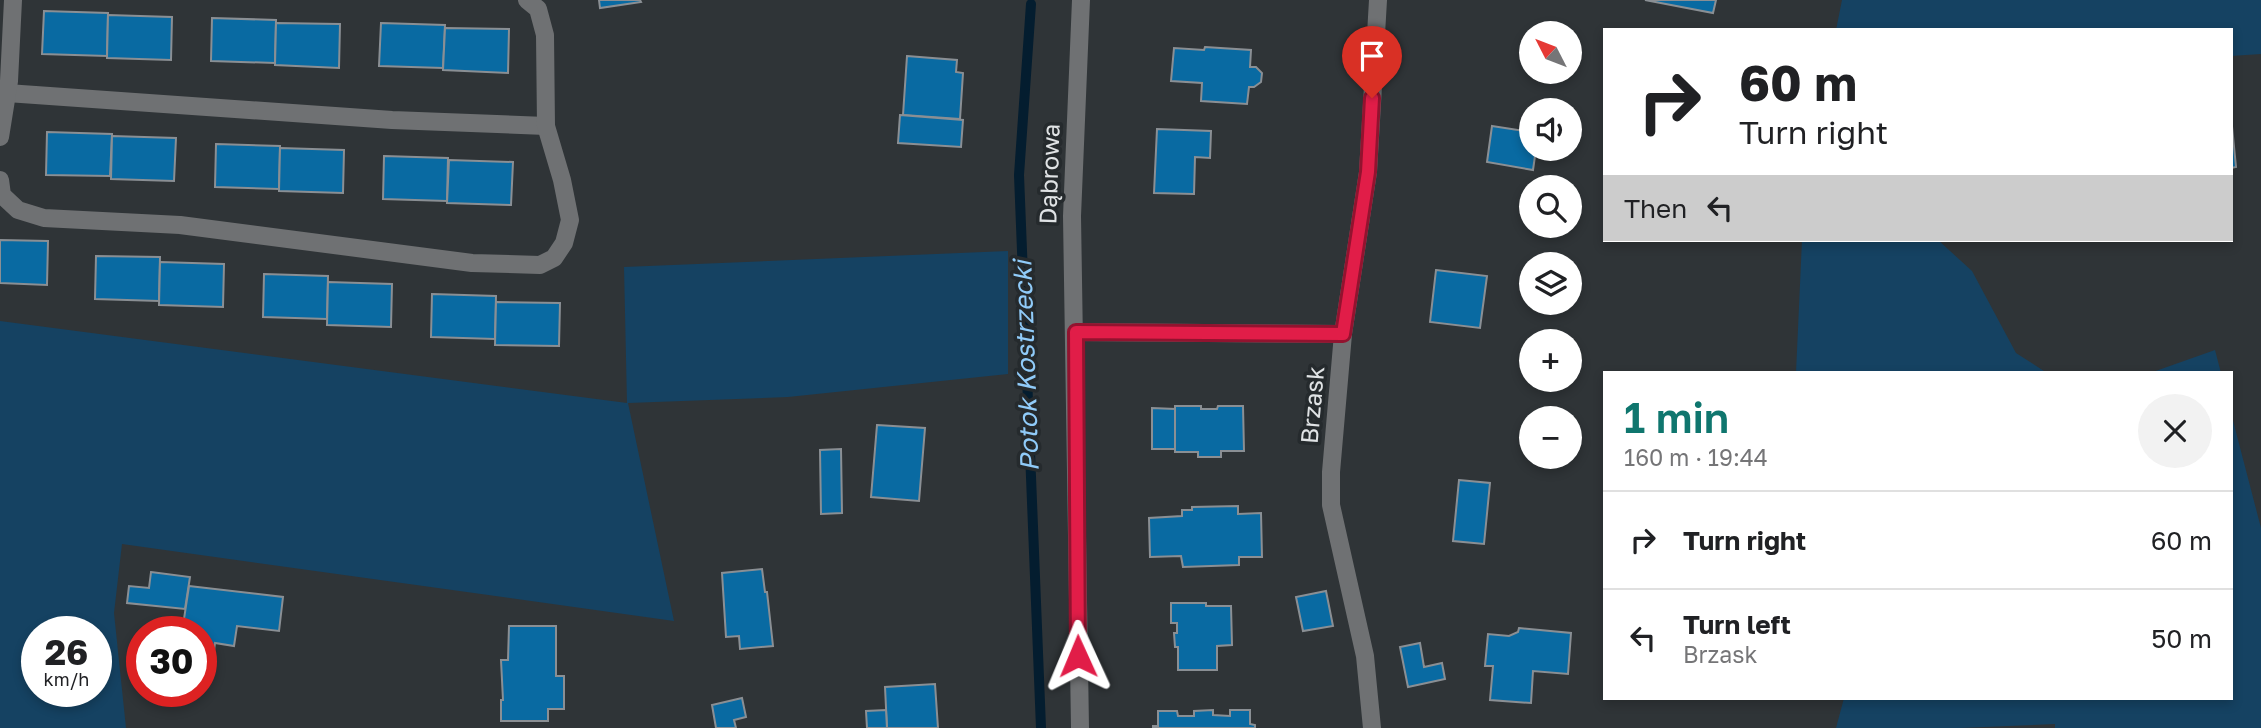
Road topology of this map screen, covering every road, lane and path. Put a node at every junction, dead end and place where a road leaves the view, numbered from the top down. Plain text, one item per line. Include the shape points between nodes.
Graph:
1 (13, 0) edge
2 (527, 0) edge
3 (1081, 0) edge
4 (1378, 0) edge
5 (7, 93) junction
6 (546, 126) junction
7 (0, 137) edge
8 (0, 180) edge
9 (1076, 332) junction
10 (1343, 334) junction
11 (1080, 728) edge
12 (1372, 728) edge

1 - 5 street
2 - 6 street via 538,9 545,35
3 - 9 street, Dąbrowa via 1072,216
4 - 10 street, Brzask via 1368,172
5 - 6 street
5 - 7 street
6 - 8 street via 570,220 554,258 540,265 472,263 180,225 44,218 18,210 2,195
9 - 10 street
9 - 11 street, Dąbrowa
10 - 12 street, Brzask via 1331,505 1365,656

